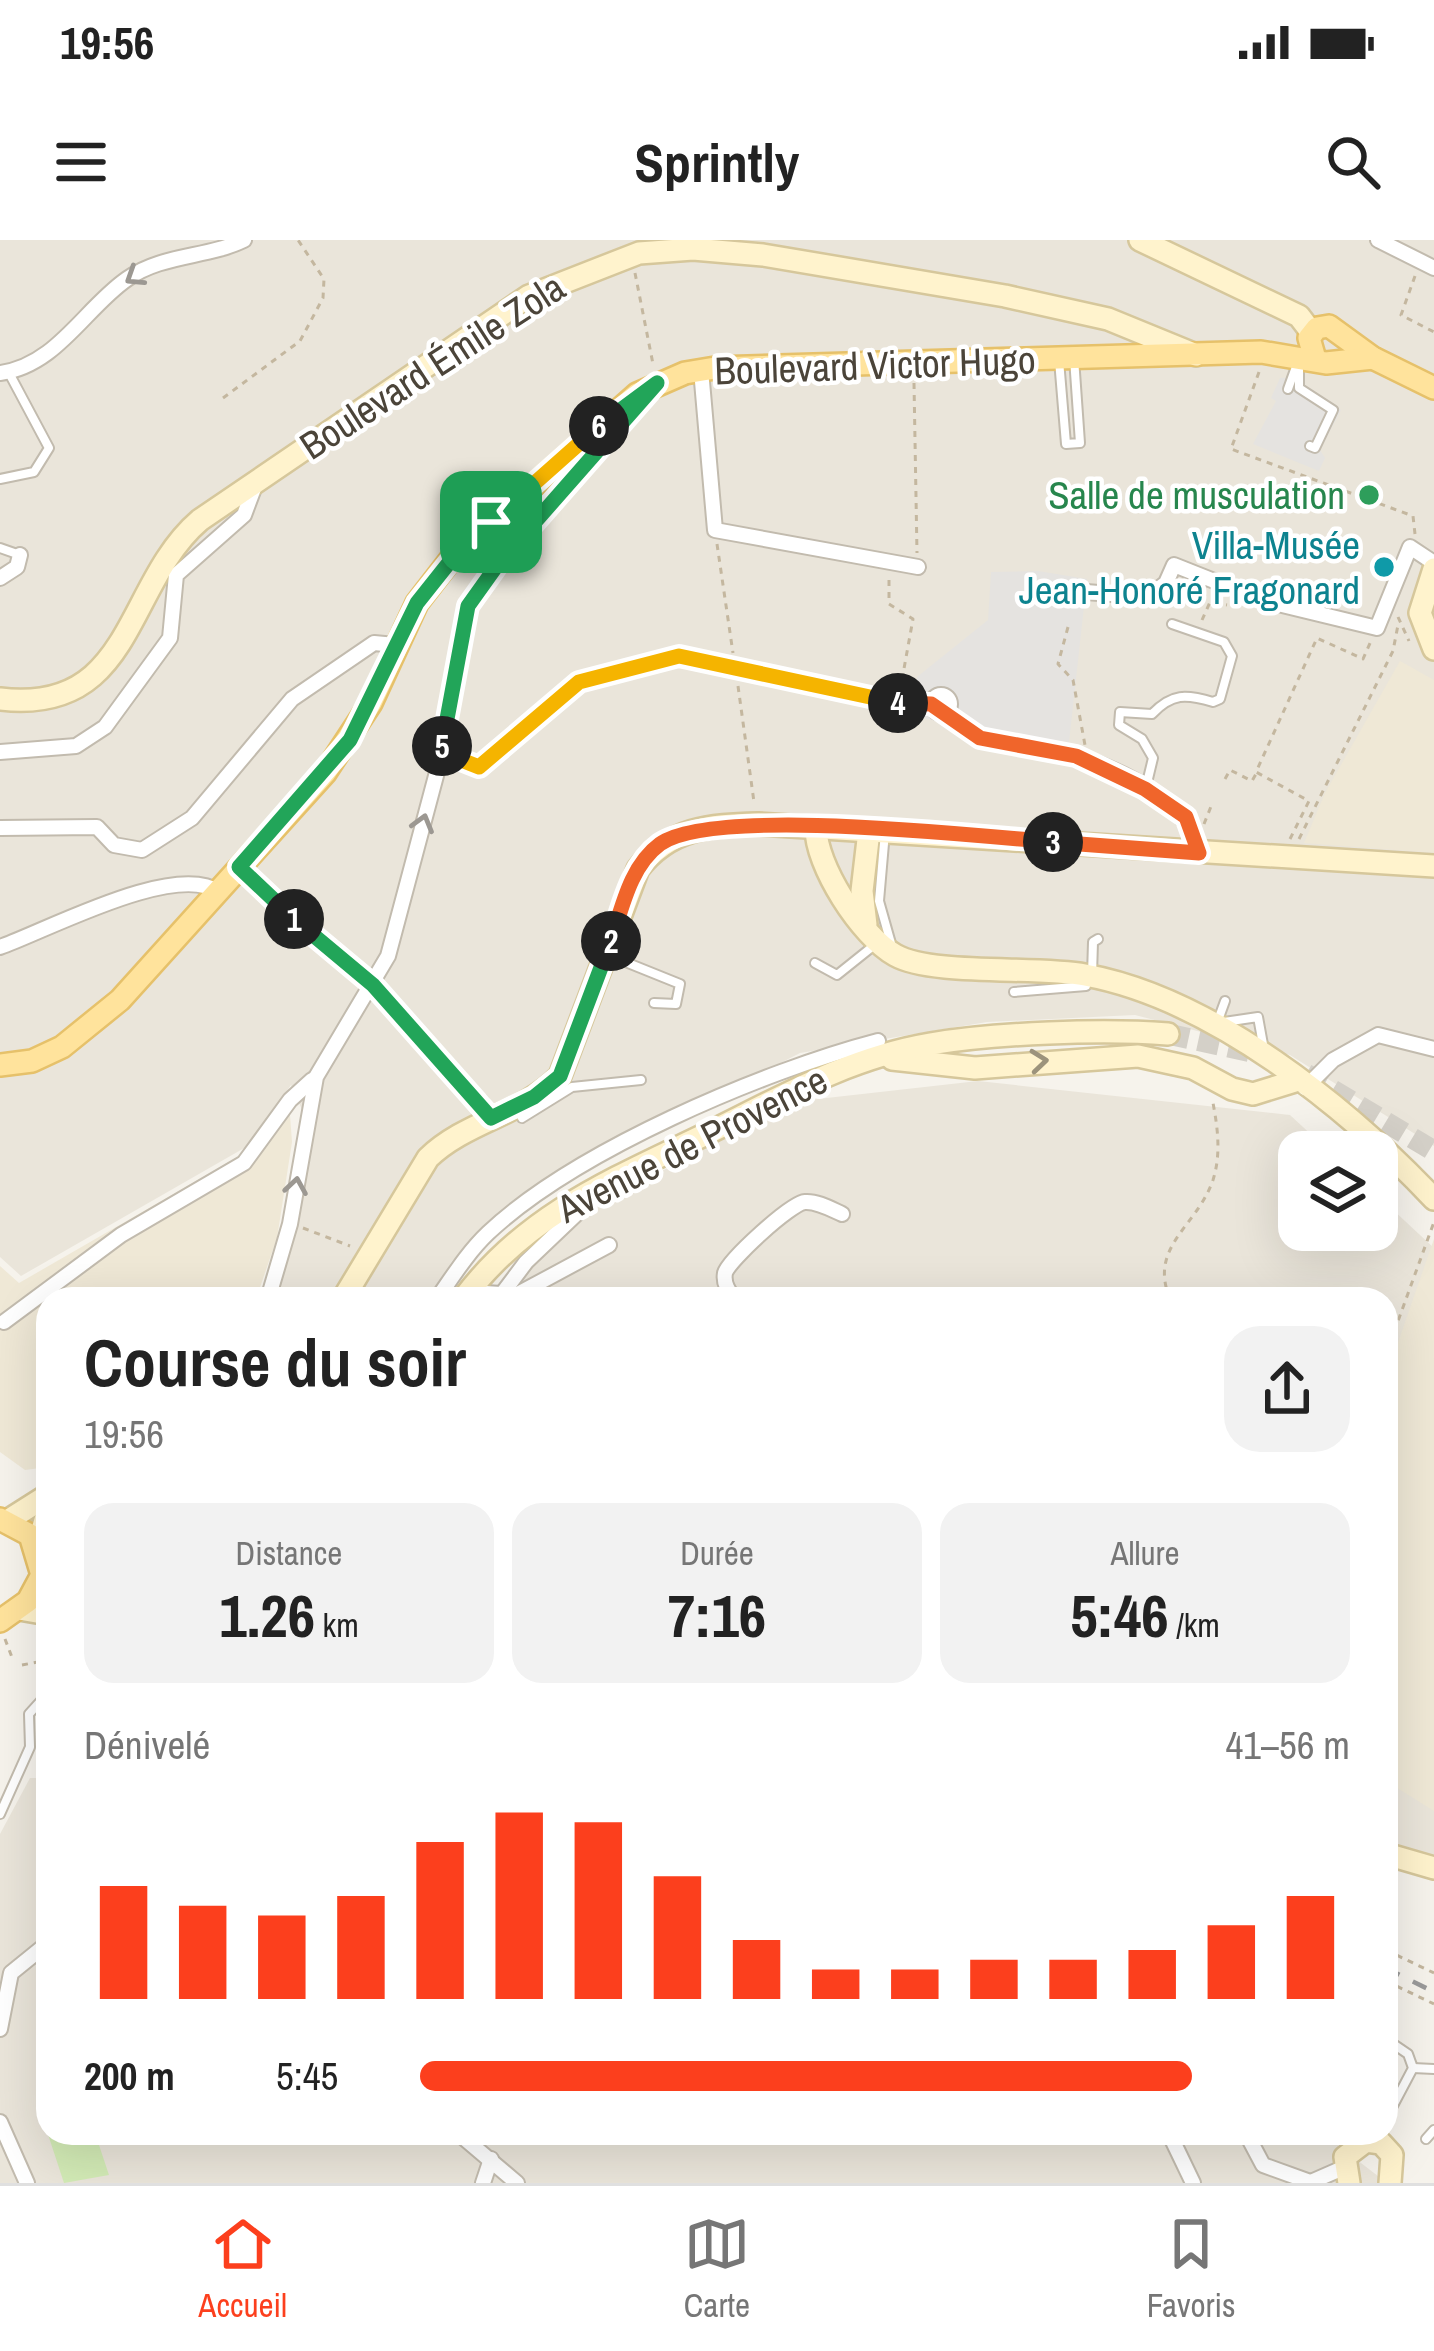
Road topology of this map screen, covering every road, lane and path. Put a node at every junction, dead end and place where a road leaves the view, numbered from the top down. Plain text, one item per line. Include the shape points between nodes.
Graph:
1 (244, 240) edge
2 (298, 240) edge
3 (1140, 240) edge
4 (1378, 240) edge
5 (205, 246) edge
6 (639, 253) junction
7 (1427, 264) edge
8 (1119, 322) junction
9 (1434, 332) edge
10 (1309, 347) junction
11 (1341, 348) junction
12 (1196, 355) junction
13 (1130, 356) junction
14 (1066, 358) junction
15 (916, 363) junction
16 (701, 370) junction
17 (4, 372) edge
18 (1258, 382) dead end
19 (657, 383) junction
20 (1434, 388) edge
21 (1288, 389) dead end
22 (223, 398) dead end
23 (1310, 446) dead end
24 (257, 478) junction
25 (0, 479) edge
26 (1414, 538) dead end
27 (0, 548) edge
28 (20, 555) joint
29 (1434, 566) edge
30 (918, 567) junction
31 (0, 578) edge
32 (1233, 589) junction
33 (1074, 591) dead end
34 (1399, 622) dead end
35 (1172, 624) dead end
36 (1068, 627) dead end
37 (1377, 628) junction
38 (1196, 632) junction
39 (395, 645) junction
40 (1434, 649) edge
41 (0, 699) edge
42 (897, 703) junction
43 (0, 752) edge
44 (441, 752) junction
45 (1085, 760) junction
46 (1256, 772) junction
47 (1225, 779) dead end
48 (1145, 789) junction
49 (0, 828) edge
50 (827, 828) junction
51 (877, 831) junction
52 (1199, 853) junction
53 (1434, 866) edge
54 (239, 867) junction
55 (827, 874) junction
56 (869, 877) junction
57 (219, 892) junction
58 (282, 909) joint
59 (1098, 939) dead end
60 (879, 940) junction
61 (0, 947) edge
62 (606, 955) junction
63 (815, 963) dead end
64 (1090, 976) junction
65 (373, 985) junction
66 (1014, 992) dead end
67 (1225, 1001) dead end
68 (655, 1003) dead end
69 (1217, 1024) junction
70 (1168, 1034) tunnel mouth
71 (1042, 1038) junction
72 (880, 1049) junction
73 (1434, 1049) edge
74 (0, 1065) edge
75 (934, 1066) junction
76 (1208, 1076) junction
77 (316, 1077) junction
78 (641, 1080) dead end
79 (1300, 1084) junction
80 (516, 1106) junction
81 (486, 1110) junction
82 (621, 1174) junction
83 (1434, 1199) edge
84 (842, 1214) dead end
85 (1434, 1222) edge
86 (290, 1224) junction
87 (609, 1245) dead end
88 (367, 1257) junction
89 (51, 1287) edge
90 (272, 1287) edge
91 (350, 1287) edge
92 (446, 1287) edge
93 (474, 1287) edge
94 (511, 1287) edge
95 (531, 1287) edge
96 (727, 1287) edge
97 (1167, 1287) edge
98 (36, 1298) edge
99 (1398, 1321) edge
100 (4, 1322) dead end
101 (36, 1502) edge
102 (2, 1520) edge
103 (36, 1545) edge
104 (36, 1589) edge
105 (36, 1614) edge
106 (6, 1618) edge
107 (13, 1660) dead end
108 (36, 1663) edge
109 (22, 1666) dead end
110 (36, 1706) edge
111 (0, 1814) edge
112 (1398, 1858) edge
113 (1434, 1868) edge
114 (36, 1953) edge
115 (1398, 1956) edge
116 (1434, 1973) edge
117 (1398, 1987) edge
118 (1434, 2004) edge
119 (0, 2029) edge
120 (1398, 2047) edge
121 (1413, 2068) junction
122 (1434, 2069) edge
123 (1398, 2097) edge
124 (0, 2122) edge
125 (473, 2145) edge
126 (500, 2145) edge
127 (1175, 2145) edge
128 (1252, 2145) edge
129 (1354, 2149) edge
130 (488, 2157) junction
131 (27, 2183) edge
132 (483, 2183) edge
133 (517, 2183) edge
134 (1193, 2183) edge
135 (1312, 2183) edge
136 (1390, 2183) edge

1 - 5 street
2 - 22 path via 325,279 312,327
3 - 10 main road via 1299,316
4 - 7 street
5 -> 17 street via 124,280 64,340
6 - 8 main road, Boulevard Émile Zola via 763,255
6 - 19 path via 633,262
6 - 24 main road, Boulevard Émile Zola via 529,296
7 - 9 path via 1401,315
8 - 12 main road, Boulevard Émile Zola
8 - 13 main road
10 - 11 main road
10 - 11 main road via 1329,326
10 - 12 main road, Boulevard Victor Hugo
10 - 21 lane
10 - 23 lane via 1299,388 1333,410
11 - 20 main road
12 - 13 main road, Boulevard Victor Hugo
13 - 14 main road, Boulevard Victor Hugo
14 - 14 lane via 1066,444 1080,443
14 - 15 main road, Boulevard Victor Hugo
15 - 16 main road, Boulevard Victor Hugo
15 - 30 path
16 - 19 main road, Boulevard Victor Hugo
16 - 30 street via 715,530
17 - 25 lane via 49,448 34,472
18 - 26 path via 1231,449 1413,516
19 - 39 main road, Boulevard Victor Hugo via 623,404 452,559
19 - 44 street via 468,606
24 - 41 main road, Boulevard Émile Zola via 182,534 109,663 63,694
24 - 43 street via 244,515 176,575 170,638 105,727 76,746
27 - 28 lane
28 - 31 street
29 - 37 street via 1409,548
29 - 40 main road via 1420,613
30 - 42 path via 890,574 885,596 897,614 913,619
32 - 33 street via 1174,565 1148,596
32 - 37 street
32 - 38 path via 1226,608 1210,602
34 - 46 path via 1393,651 1299,846 1287,845 1309,801
35 - 38 lane
36 - 45 path via 1058,664 1073,680
37 - 46 path via 1364,659 1317,638
38 - 48 lane via 1224,641 1232,656 1220,699 1186,694 1167,698 1152,714 1120,712 1119,725 1154,758
39 - 49 street via 374,643 292,699 192,818 142,850 114,845 98,827
39 - 54 main road, Boulevard Victor Hugo via 350,740
42 - 44 street via 659,657 570,688 479,767
42 - 45 street via 931,704 980,738
65 -> 44 street via 388,956
45 - 48 street
46 - 47 path via 1252,781 1230,770
48 - 52 street via 1186,817
50 - 51 main road
50 - 55 main road via 818,858
50 - 62 main road via 718,826 664,842 638,869
51 - 52 main road
51 - 56 main road
52 - 53 main road
54 - 57 main road, Boulevard Victor Hugo
54 - 58 path
55 - 56 main road
55 - 60 main road
56 - 60 main road
56 - 60 lane via 879,901
57 - 61 street via 192,884 116,900
57 - 74 main road, Boulevard Victor Hugo via 83,1033 32,1060
58 - 65 street
59 - 64 lane
60 - 63 lane via 837,975
60 - 64 main road via 925,962
62 - 68 lane via 680,984 676,1004
62 - 80 main road via 560,1076
64 - 66 lane via 1086,986
64 - 69 main road
65 - 77 street
65 - 81 path
67 - 69 lane
69 - 79 main road
70 - 71 main road, Avenue de Provence
71 - 72 main road, Avenue de Provence
71 - 75 main road via 944,1053
72 - 75 main road, Avenue de Provence
72 - 82 main road, Avenue de Provence
72 - 92 street via 773,1073 552,1184 486,1235
73 - 79 street via 1378,1035
75 -> 76 main road, Avenue de Provence via 1138,1056
76 - 79 main road, Avenue de Provence via 1253,1094
76 - 97 path via 1216,1165 1186,1229 1166,1247
86 -> 77 street
77 - 89 street via 244,1163
78 - 80 lane via 572,1087 522,1118
79 - 83 main road
80 - 81 main road
81 - 88 main road via 428,1158
82 - 93 main road, Avenue de Provence via 535,1224
82 - 94 street via 555,1232
84 - 96 street via 805,1202 791,1207 733,1261
85 - 99 path
86 - 88 path
86 - 90 street
87 - 95 street
88 - 91 main road
98 - 100 street
101 - 102 main road
102 - 103 main road
104 - 106 main road
105 - 106 main road
106 - 107 path
108 - 109 path
110 - 111 lane via 30,1747
112 - 113 main road
114 - 119 street via 11,1973
115 - 116 path
117 - 118 path
120 - 121 lane
121 - 122 lane
121 - 123 lane
124 - 131 street
125 - 130 street
126 - 130 path
127 - 134 street
128 - 135 street via 1263,2165
129 - 135 street
129 - 136 main road via 1395,2164
130 - 132 street
130 - 133 street

